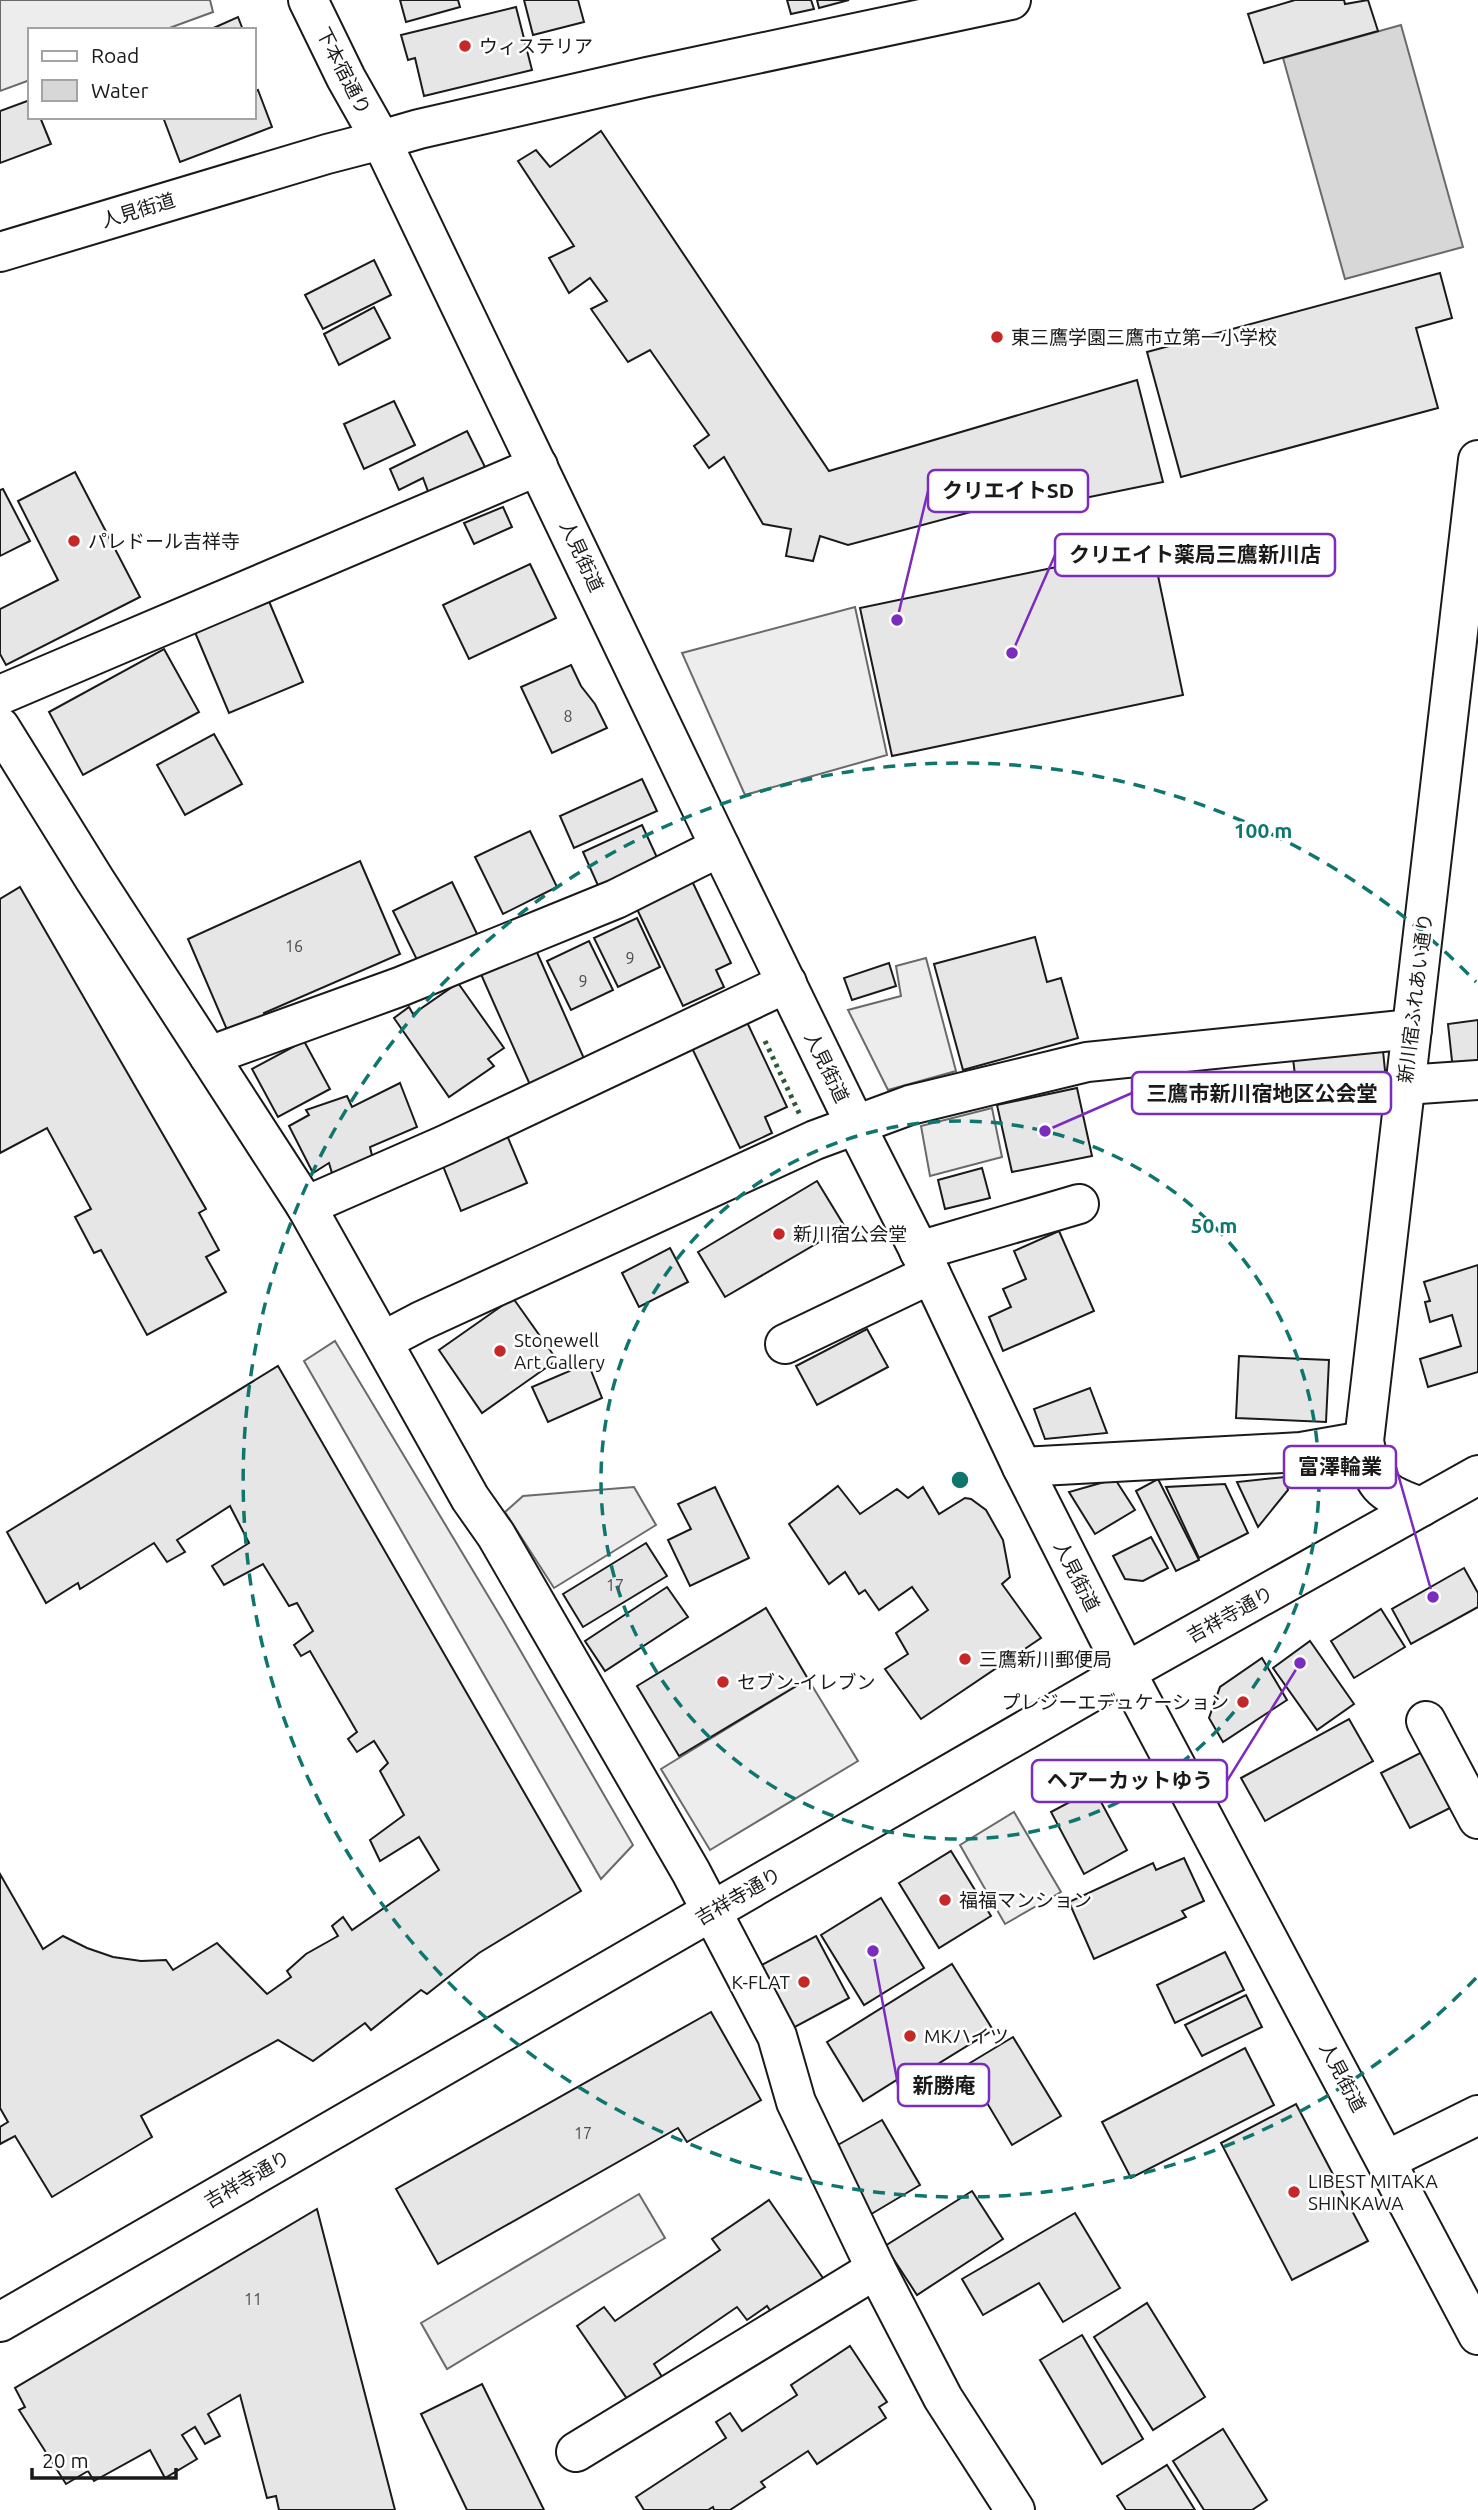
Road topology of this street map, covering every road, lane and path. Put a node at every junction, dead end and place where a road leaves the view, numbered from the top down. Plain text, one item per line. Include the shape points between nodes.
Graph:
1 (308, 0) edge
2 (1011, 0) edge
3 (381, 141) junction
4 (0, 252) edge
5 (1478, 460) edge
6 (538, 466) junction
7 (0, 695) edge
8 (0, 727) edge
9 (720, 847) junction
10 (787, 983) junction
11 (1412, 1029) junction
12 (209, 1056) junction
13 (1478, 1080) edge
14 (1405, 1084) junction
15 (855, 1124) junction
16 (1079, 1204) dead end
17 (306, 1206) junction
18 (925, 1262) junction
19 (383, 1341) junction
20 (785, 1345) dead end
21 (1364, 1441) junction
22 (1022, 1467) junction
23 (1478, 1475) edge
24 (1421, 1507) junction
25 (1126, 1672) junction
26 (1426, 1721) dead end
27 (1478, 1819) edge
28 (711, 1911) junction
29 (1478, 2115) edge
30 (1387, 2160) junction
31 (876, 2270) junction
32 (0, 2322) edge
33 (1478, 2335) edge
34 (576, 2452) dead end
35 (1015, 2510) edge

1 - 3 main road, 下本宿通り
2 - 3 main road via 419,128
3 - 4 main road, 人見街道
3 - 6 main road, 人見街道
5 - 11 main road, 新川宿ふれあい通り
6 - 7 main road
6 - 9 main road, 人見街道
8 - 12 main road
9 - 10 main road, 人見街道
9 - 12 main road via 617,899 402,986
10 - 15 main road, 人見街道
10 - 17 main road
11 - 14 main road, 新川宿ふれあい通り
11 - 15 main road via 1087,1062 910,1105
12 - 17 main road
13 - 14 main road
14 - 21 main road, 新川宿ふれあい通り
15 - 18 main road, 人見街道
15 - 19 main road
16 - 18 main road
17 - 19 main road
18 - 20 main road
18 - 22 main road, 人見街道
19 - 28 main road
21 - 22 main road via 1301,1452
21 - 24 main road, 新川宿ふれあい通り via 1370,1471 1389,1495
22 - 25 main road, 人見街道
23 - 24 main road, 吉祥寺通り
24 - 25 main road, 吉祥寺通り
25 - 28 main road, 吉祥寺通り
25 - 30 main road, 人見街道
26 - 27 main road
28 - 31 main road via 777,2036 796,2102
28 - 32 main road, 吉祥寺通り
29 - 30 main road
30 - 33 main road, 人見街道
31 - 34 main road
31 - 35 main road via 943,2398

